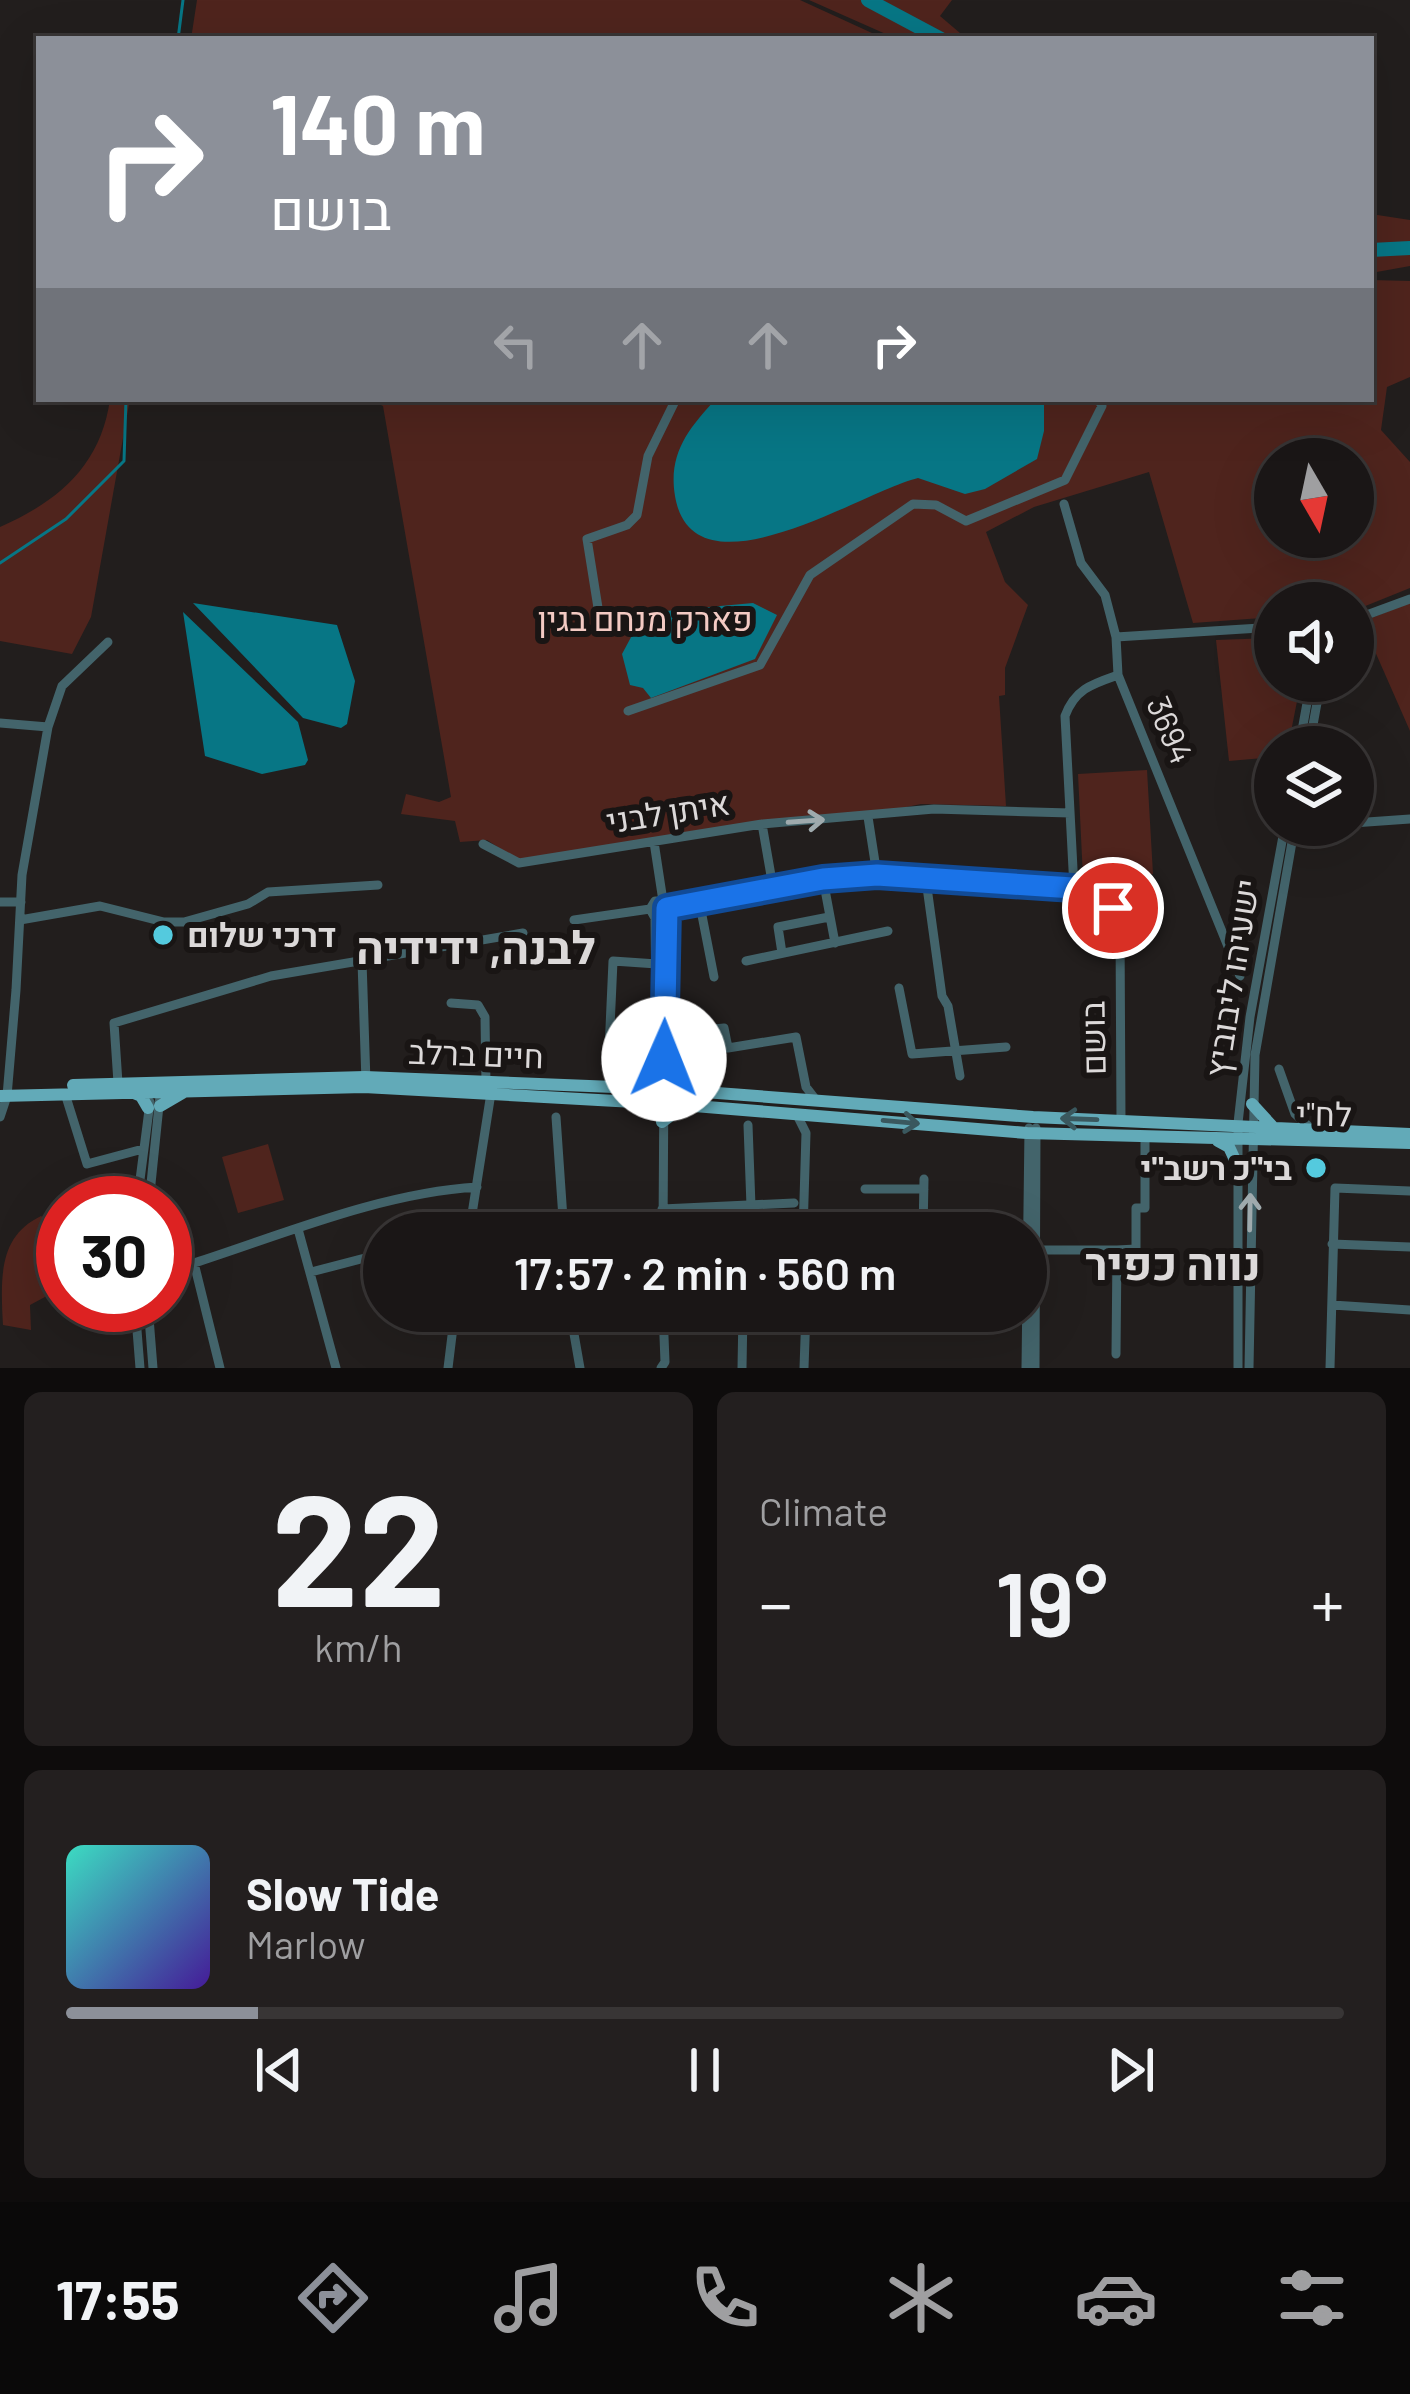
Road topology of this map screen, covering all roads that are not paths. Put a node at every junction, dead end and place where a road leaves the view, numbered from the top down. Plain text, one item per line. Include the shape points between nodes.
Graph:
1 (675, 402) edge
2 (1100, 402) edge
3 (1064, 504) dead end
4 (1410, 599) edge
5 (1374, 612) edge
6 (599, 614) dead end
7 (1254, 628) edge
8 (1116, 637) junction
9 (108, 642) dead end
10 (1118, 675) junction
11 (628, 711) dead end
12 (0, 723) edge
13 (48, 727) junction
14 (1070, 813) junction
15 (868, 817) junction
16 (1410, 819) edge
17 (1374, 820) edge
18 (762, 824) junction
19 (651, 842) junction
20 (483, 844) dead end
21 (1281, 846) edge
22 (1291, 846) edge
23 (877, 875) junction
24 (823, 879) junction
25 (926, 880) junction
26 (378, 885) dead end
27 (773, 887) junction
28 (1074, 888) junction
29 (699, 900) junction
30 (0, 902) edge
31 (21, 902) junction
32 (660, 908) junction
33 (829, 917) junction
34 (20, 920) junction
35 (574, 920) dead end
36 (888, 931) dead end
37 (523, 933) dead end
38 (835, 943) junction
39 (782, 953) junction
40 (362, 961) junction
41 (746, 961) dead end
42 (661, 964) junction
43 (1240, 976) dead end
44 (715, 977) dead end
45 (899, 988) dead end
46 (452, 1003) dead end
47 (664, 1034) junction
48 (1006, 1047) dead end
49 (609, 1050) dead end
50 (956, 1051) junction
51 (1279, 1069) dead end
52 (960, 1076) dead end
53 (368, 1082) junction
54 (490, 1086) junction
55 (123, 1087) junction
56 (158, 1087) junction
57 (190, 1090) junction
58 (3, 1092) edge
59 (661, 1093) junction
60 (67, 1100) dead end
61 (800, 1100) junction
62 (1252, 1104) junction
63 (686, 1105) junction
64 (154, 1107) junction
65 (1295, 1114) junction
66 (822, 1115) junction
67 (0, 1117) edge
68 (1034, 1117) junction
69 (556, 1118) dead end
70 (1121, 1120) junction
71 (662, 1122) junction
72 (748, 1125) dead end
73 (1282, 1129) junction
74 (1313, 1130) junction
75 (806, 1133) junction
76 (1032, 1133) junction
77 (1244, 1133) junction
78 (1144, 1136) junction
79 (1205, 1138) junction
80 (1410, 1138) edge
81 (143, 1149) junction
82 (1236, 1162) junction
83 (140, 1176) edge
84 (150, 1176) edge
85 (477, 1187) junction
86 (865, 1189) dead end
87 (1410, 1191) edge
88 (794, 1202) dead end
89 (748, 1205) junction
90 (473, 1212) edge
91 (562, 1212) edge
92 (662, 1212) edge
93 (681, 1212) edge
94 (749, 1212) edge
95 (804, 1212) edge
96 (923, 1212) edge
97 (1030, 1212) edge
98 (298, 1229) junction
99 (1332, 1244) junction
100 (1410, 1247) edge
101 (1047, 1250) edge
102 (1118, 1250) junction
103 (363, 1258) edge
104 (311, 1272) junction
105 (1332, 1305) junction
106 (1410, 1310) edge
107 (137, 1332) edge
108 (150, 1332) edge
109 (452, 1332) edge
110 (572, 1332) edge
111 (664, 1332) edge
112 (743, 1332) edge
113 (805, 1332) edge
114 (1027, 1332) edge
115 (1034, 1332) edge
116 (1116, 1354) dead end
117 (140, 1368) edge
118 (153, 1368) edge
119 (220, 1368) edge
120 (336, 1368) edge
121 (448, 1368) edge
122 (580, 1368) edge
123 (661, 1368) edge
124 (742, 1368) edge
125 (804, 1368) edge
126 (1026, 1368) edge
127 (1036, 1368) edge
128 (1238, 1368) edge
129 (1249, 1368) edge
130 (1330, 1368) edge

1 - 6 street via 648,456 640,511 587,538
2 - 11 street via 1065,480 966,521 936,505 913,504 810,575 760,665
3 - 8 street, 3694
4 - 5 street
7 - 8 street
8 - 10 street, 3694
9 - 13 street via 62,686
10 - 14 street via 1084,687 1065,716
10 - 43 street, 3694
12 - 13 street
13 - 31 street
14 - 15 street, איתן לבני via 934,809
14 - 28 street
18 -> 15 street, איתן לבני
15 - 23 street
16 - 17 street
18 - 19 street, איתן לבני
18 - 27 street
19 - 20 street, איתן לבני via 519,863
19 - 32 street
21 - 77 street, ישעיהו ליבוביץ via 1250,1017
22 - 62 street, ישעיהו ליבוביץ
23 - 24 street
23 - 25 street
24 - 27 street
24 - 33 street
25 - 28 street
25 - 50 street
26 - 34 street via 268,892 184,922 100,906
27 - 29 street
28 - 70 street, בושם via 1098,893 1120,926
29 - 32 street
29 - 44 street
30 - 31 street
31 - 34 street
32 - 35 street
32 - 42 street
33 - 38 street
33 - 39 street via 778,927
34 - 58 street
36 - 38 street
37 - 40 street
38 - 39 street
39 - 41 street
40 - 53 street
40 - 55 street via 271,976 114,1023
42 - 47 street
42 - 49 street via 613,961
42 - 59 street
45 - 50 street via 912,1054
46 - 54 street via 478,1005 485,1017
47 - 59 street
47 - 61 street via 724,1028 728,1048 796,1036
48 - 50 street
50 - 52 street
51 - 65 street
53 - 54 main road, חיים ברלב
53 - 56 main road, חיים ברלב
53 - 57 main road, חיים ברלב
54 - 59 main road, חיים ברלב
54 - 85 street
55 - 56 main road, חיים ברלב
55 - 58 main road, חיים ברלב
55 - 64 main road
56 - 57 main road, חיים ברלב
56 - 64 street
57 - 64 main road
58 - 67 street
59 - 61 main road, חיים ברלב
59 - 63 main road, חיים ברלב
59 - 71 street
60 - 81 street via 87,1164
61 - 63 main road, חיים ברלב
61 - 66 main road, חיים ברלב
61 - 68 main road, חיים ברלב
61 - 75 street
62 - 73 main road
62 - 77 street, ישעיהו ליבוביץ
63 - 71 main road
64 - 81 street
64 - 84 street
65 - 73 street
65 - 74 street
66 - 75 street
66 -> 76 main road, חיים ברלב
70 -> 68 main road, חיים ברלב
68 - 76 street
69 - 91 street
70 - 77 main road, חיים ברלב
71 - 92 street
72 - 89 street
73 - 74 main road, לח"י
73 - 77 main road, לח"י
74 - 80 main road, לח"י
75 - 95 street
76 - 78 main road, חיים ברלב
76 - 97 street
77 - 79 main road, חיים ברלב
77 - 80 main road, לח"י
77 - 82 street
129 -> 77 street
78 - 79 main road, חיים ברלב
78 - 102 street via 1145,1208 1136,1208 1136,1249
79 - 82 main road via 1229,1147
81 - 83 street
82 - 128 street
85 - 90 street
85 - 98 street
86 - 96 street via 924,1184
87 - 99 street via 1334,1188
88 - 89 street
89 - 93 street
89 - 94 street
98 - 104 street
98 - 119 street via 194,1263
99 - 100 street
99 - 105 street
101 - 102 street
102 - 116 street
103 - 104 street
104 - 120 street
105 - 106 street
105 - 130 street
107 - 117 street
108 - 118 street
109 - 121 street
110 - 122 street
111 - 123 street
112 - 124 street
113 - 125 street
114 - 126 street
115 - 127 street

